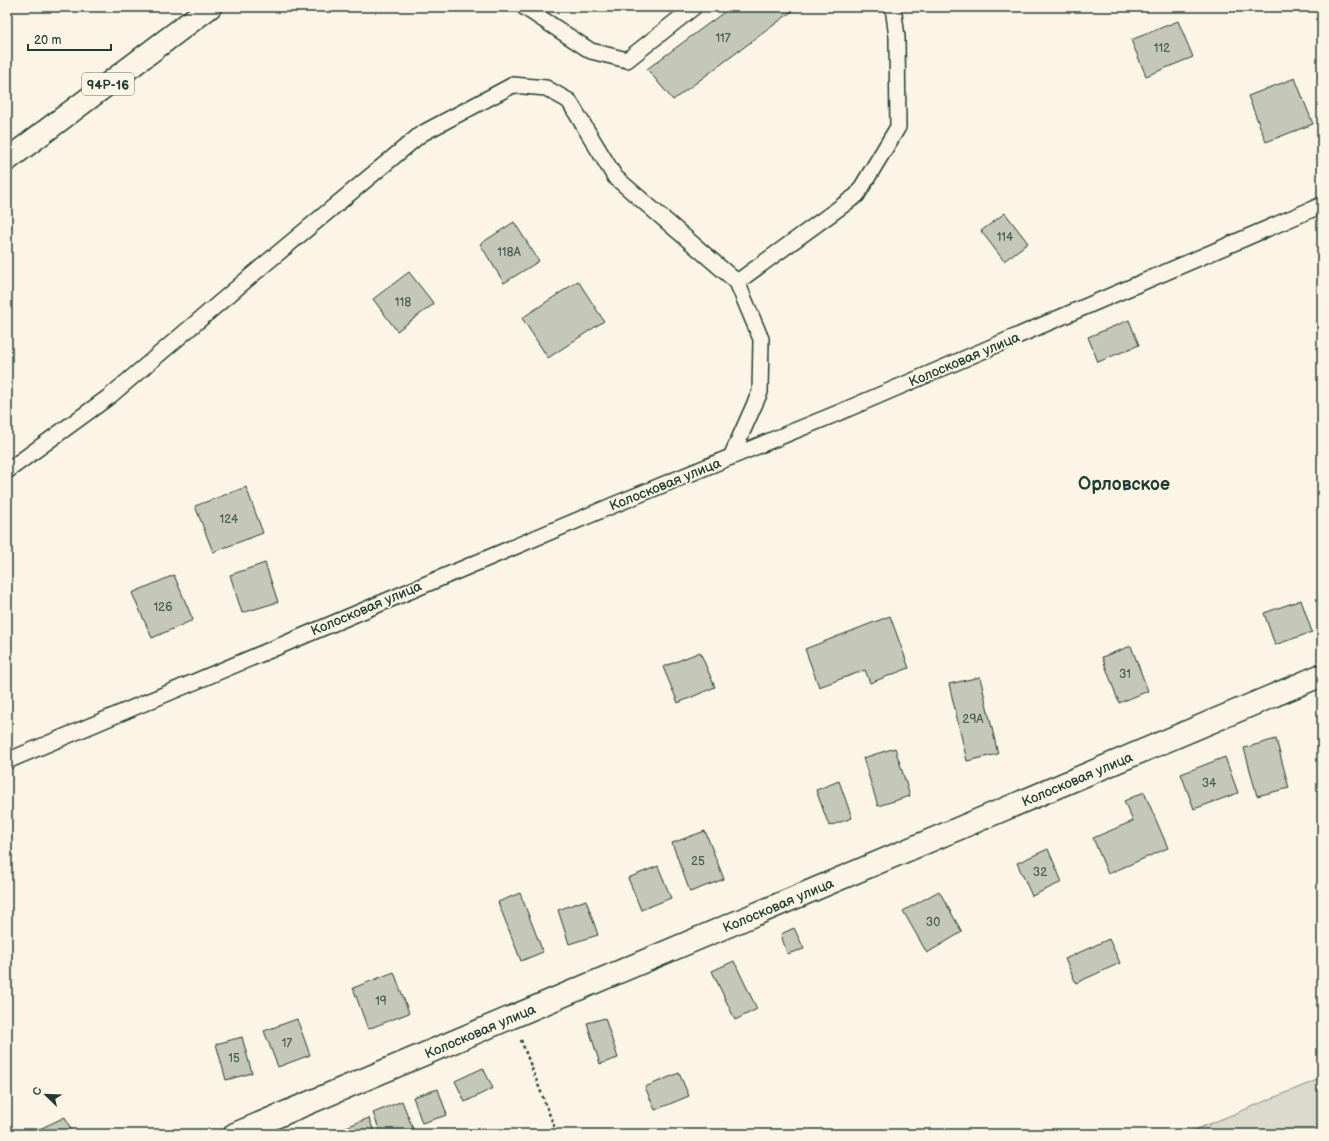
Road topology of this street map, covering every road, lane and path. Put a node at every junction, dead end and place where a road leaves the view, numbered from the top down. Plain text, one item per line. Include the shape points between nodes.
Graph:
1 (210, 7) edge
2 (524, 7) edge
3 (694, 7) edge
4 (893, 7) edge
5 (7, 160) edge
6 (1322, 205) edge
7 (737, 282) junction
8 (731, 457) junction
9 (7, 471) edge
10 (1322, 676) edge
11 (7, 761) edge
12 (512, 1017) junction
13 (235, 1134) edge
14 (557, 1134) edge

1 - 5 street, 94Р-16
2 - 3 lane via 591,51 627,60
4 - 7 lane via 898,127 856,195
6 - 8 lane, Колосковая улица
7 - 8 lane via 761,338 760,392
7 - 9 lane via 615,177 569,101 546,88 513,85 421,134 110,396
8 - 11 lane, Колосковая улица via 304,634
10 - 12 street, Колосковая улица
12 - 13 street, Колосковая улица
12 - 14 path

